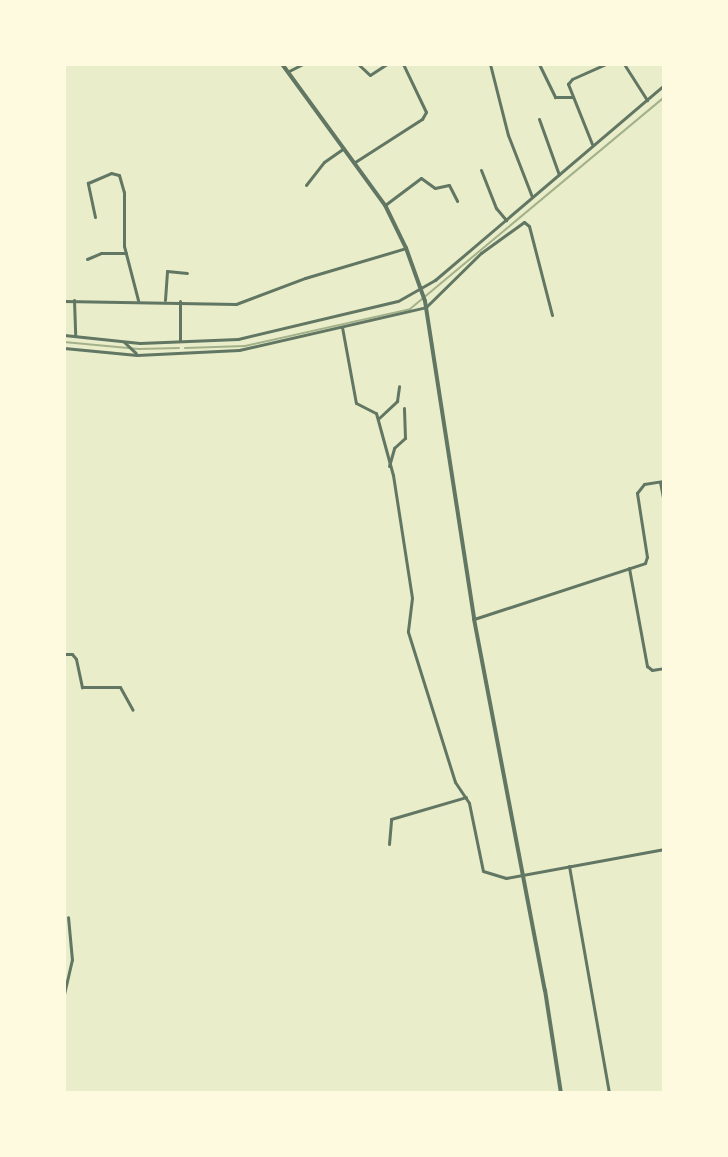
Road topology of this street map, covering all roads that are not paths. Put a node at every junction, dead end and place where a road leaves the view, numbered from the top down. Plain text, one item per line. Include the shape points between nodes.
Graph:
1 (282, 64) edge
2 (303, 64) edge
3 (358, 64) edge
4 (387, 64) edge
5 (403, 64) edge
6 (490, 64) edge
7 (539, 64) edge
8 (605, 64) edge
9 (624, 64) edge
10 (286, 72) junction
11 (664, 85) edge
12 (572, 97) junction
13 (647, 100) junction
14 (539, 119) dead end
15 (592, 146) junction
16 (344, 148) junction
17 (355, 162) junction
18 (481, 170) dead end
19 (559, 175) junction
20 (306, 185) dead end
21 (532, 197) junction
22 (457, 201) dead end
23 (385, 205) junction
24 (95, 217) dead end
25 (506, 220) junction
26 (406, 248) junction
27 (126, 253) junction
28 (87, 259) dead end
29 (187, 273) dead end
30 (421, 289) junction
31 (74, 300) junction
32 (138, 300) junction
33 (165, 300) junction
34 (64, 301) edge
35 (180, 301) junction
36 (426, 304) junction
37 (552, 315) dead end
38 (342, 327) junction
39 (64, 335) edge
40 (75, 336) junction
41 (180, 342) junction
42 (125, 343) junction
43 (64, 348) edge
44 (137, 355) junction
45 (399, 386) dead end
46 (404, 408) dead end
47 (378, 419) junction
48 (389, 466) junction
49 (662, 481) edge
50 (664, 502) edge
51 (629, 568) junction
52 (474, 619) junction
53 (64, 654) edge
54 (664, 668) edge
55 (133, 710) dead end
56 (466, 797) junction
57 (389, 844) dead end
58 (664, 849) edge
59 (569, 866) junction
60 (524, 876) junction
61 (68, 917) dead end
62 (64, 994) edge
63 (561, 1093) edge
64 (609, 1093) edge

1 - 10 street
2 - 10 street
3 - 4 street via 370,75
5 - 17 street via 426,112
6 - 21 street via 508,135
7 - 12 street via 555,97
8 - 12 street via 569,81
9 - 13 street
10 - 16 street
11 - 13 street
12 - 15 street
13 - 15 street
14 - 19 street
15 - 19 street
16 - 17 street
16 - 20 street
17 - 23 street
18 - 25 street
19 - 21 street
21 - 25 street
22 - 23 street via 449,185 435,188 421,178
23 - 26 street
24 - 27 street via 88,183 119,175
25 - 30 street
26 - 30 street
26 - 35 street via 246,301
27 - 28 street
27 - 32 street
29 - 33 street via 167,271
30 - 36 street
30 - 41 street via 393,303 266,333
31 - 32 street
31 - 34 street
31 - 40 street
32 - 33 street
33 - 35 street
35 - 41 street
36 - 37 street via 524,222
36 - 38 street
36 - 52 street
38 - 44 street via 239,350
38 - 47 street via 356,403 375,411
39 - 40 street
40 - 42 street
41 - 42 street
42 - 44 street
43 - 44 street
45 - 47 street via 397,401
46 - 48 street via 405,438 394,448
47 - 48 street
48 - 56 street via 412,598 408,632 455,782
49 - 50 street
49 - 51 street via 637,491 647,557
51 - 52 street
51 - 54 street via 647,666
52 - 60 street
53 - 55 street via 76,659 82,687 120,687
56 - 57 street via 391,819
56 - 60 street via 483,871 498,877
58 - 59 street
59 - 60 street
59 - 64 street
60 - 63 street
61 - 62 street via 72,960

